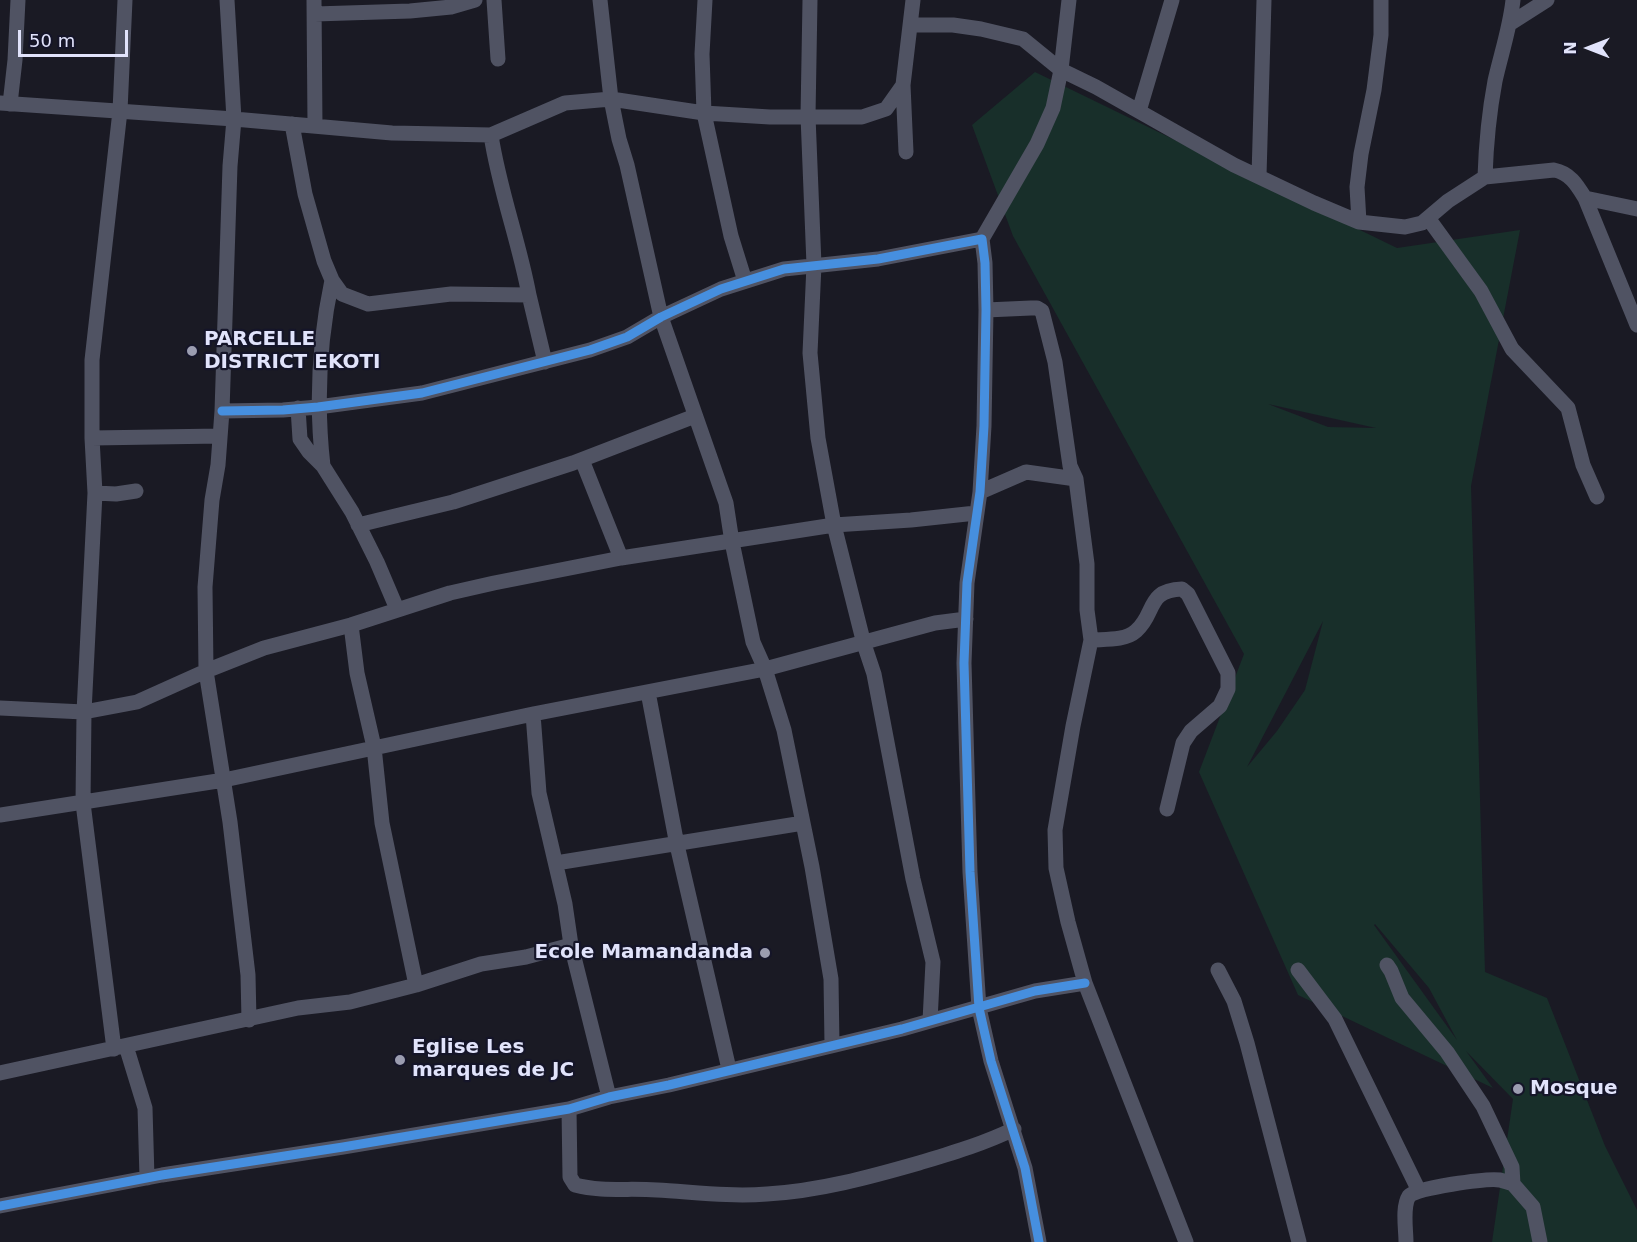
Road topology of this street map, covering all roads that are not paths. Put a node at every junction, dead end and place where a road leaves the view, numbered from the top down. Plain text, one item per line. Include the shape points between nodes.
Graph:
1 (18, 0) edge
2 (125, 0) edge
3 (227, 0) edge
4 (475, 0) edge
5 (494, 0) edge
6 (600, 0) edge
7 (705, 0) edge
8 (810, 0) edge
9 (914, 0) edge
10 (1069, 0) edge
11 (1172, 0) edge
12 (1264, 0) edge
13 (1380, 0) edge
14 (1513, 0) edge
15 (1547, 0) edge
16 (315, 7) edge
17 (1511, 23) junction
18 (912, 25) junction
19 (498, 59) dead end
20 (1061, 70) junction
21 (903, 85) junction
22 (611, 99) junction
23 (5, 103) edge
24 (120, 111) junction
25 (1138, 111) junction
26 (704, 113) junction
27 (808, 116) junction
28 (234, 119) junction
29 (292, 124) junction
30 (315, 126) junction
31 (490, 135) junction
32 (906, 152) dead end
33 (1259, 176) junction
34 (1485, 177) junction
35 (1585, 198) junction
36 (1637, 209) edge
37 (1428, 218) junction
38 (1359, 222) junction
39 (982, 239) junction
40 (814, 265) junction
41 (332, 280) junction
42 (745, 281) junction
43 (529, 295) junction
44 (986, 310) junction
45 (661, 317) junction
46 (1637, 325) edge
47 (545, 362) junction
48 (298, 408) junction
49 (318, 408) junction
50 (222, 411) junction
51 (694, 416) junction
52 (220, 436) junction
53 (92, 438) junction
54 (582, 460) junction
55 (323, 466) junction
56 (1076, 479) junction
57 (136, 490) dead end
58 (980, 492) junction
59 (95, 494) junction
60 (1597, 497) dead end
61 (976, 513) junction
62 (358, 525) junction
63 (834, 525) junction
64 (732, 542) junction
65 (621, 558) junction
66 (397, 609) junction
67 (966, 619) junction
68 (351, 625) junction
69 (1090, 640) junction
70 (864, 644) junction
71 (765, 669) junction
72 (206, 671) junction
73 (648, 692) junction
74 (0, 708) edge
75 (84, 712) junction
76 (533, 714) junction
77 (374, 747) junction
78 (224, 780) junction
79 (83, 803) junction
80 (1167, 809) dead end
81 (0, 815) edge
82 (803, 823) junction
83 (676, 845) junction
84 (556, 863) junction
85 (571, 945) junction
86 (1387, 966) dead end
87 (1218, 970) dead end
88 (1298, 970) dead end
89 (1085, 983) junction
90 (416, 985) junction
91 (979, 1008) junction
92 (249, 1020) junction
93 (930, 1021) junction
94 (832, 1045) junction
95 (120, 1048) junction
96 (729, 1069) junction
97 (0, 1073) edge
98 (609, 1097) junction
99 (569, 1109) junction
100 (1014, 1129) junction
101 (147, 1178) junction
102 (1513, 1184) junction
103 (1419, 1191) junction
104 (0, 1206) edge
105 (1039, 1242) edge
106 (1186, 1242) edge
107 (1299, 1242) edge
108 (1406, 1242) edge
109 (1540, 1242) edge

1 - 23 street via 15,60
2 - 24 street
3 - 28 street
4 - 16 street via 410,11
5 - 19 street
6 - 22 street
7 - 26 street
8 - 27 street
9 - 18 street
10 - 20 street
11 - 25 street
12 - 33 street
13 - 38 street via 1381,35 1374,90 1360,154
14 - 17 street
15 - 17 street
16 - 30 street
17 - 34 street via 1495,82
18 - 20 street via 953,25 1023,39
18 - 21 street
20 - 25 street
20 - 39 street via 1045,128
21 - 27 street via 886,109 873,115
21 - 32 street
22 - 26 street
22 - 31 street via 565,103
22 - 45 street
23 - 24 street
24 - 28 street
24 - 53 street via 92,360
25 - 33 street
26 - 27 street
26 - 42 street
27 - 40 street
28 - 29 street
28 - 50 street
29 - 30 street
29 - 41 street via 305,194
30 - 31 street via 392,133
31 - 43 street
33 - 38 street
34 - 35 street via 1554,170 1567,175
34 - 37 street
35 - 36 street
35 - 46 street
37 - 38 street via 1405,227
37 - 60 street via 1480,291 1512,349 1568,408 1583,465
39 - 40 street via 878,260
39 - 44 street
40 - 42 street
40 - 63 street via 810,352 818,438
41 - 43 street via 342,294 368,304 451,294
41 - 49 street via 323,330
42 - 45 street
43 - 47 street
44 - 56 street via 1042,311 1055,362 1070,466
44 - 58 street
45 - 47 street via 627,337
45 - 51 street
47 - 49 street via 422,393
48 - 49 street
48 - 50 street
48 - 55 street via 300,438
49 - 55 street
50 - 52 street
51 - 54 street
51 - 64 street via 726,503
52 - 53 street
52 - 72 street via 205,586
53 - 59 street
54 - 62 street via 453,502
54 - 65 street
55 - 62 street
56 - 58 street via 1026,472
56 - 69 street via 1087,564
57 - 59 street
58 - 61 street
59 - 75 street
61 - 63 street
61 - 67 street
62 - 66 street
63 - 64 street
63 - 70 street
64 - 65 street
64 - 71 street via 753,642
65 - 66 street via 494,583
66 - 68 street
67 - 70 street via 935,623
67 - 91 street via 970,872
68 - 72 street via 264,648
68 - 77 street
69 - 80 street via 1112,639 1136,631 1156,599 1164,592 1182,590 1188,594 1228,673 1225,698 1183,743
69 - 89 street via 1055,830 1056,868
70 - 71 street
70 - 93 street via 874,674 933,962
71 - 73 street
71 - 82 street via 784,730
72 - 75 street via 137,702
72 - 78 street
73 - 76 street
73 - 83 street
74 - 75 street
75 - 79 street
76 - 77 street
76 - 84 street via 539,794
77 - 78 street
77 - 90 street via 381,823
78 - 79 street
78 - 92 street via 245,941
79 - 81 street
79 - 95 street
82 - 83 street
82 - 94 street via 831,979
83 - 84 street
83 - 96 street
84 - 85 street
85 - 90 street via 481,964
85 - 98 street
86 - 102 street via 1402,998 1447,1052 1483,1106 1512,1167
87 - 107 street via 1234,1001 1247,1043
88 - 103 street via 1335,1019
89 - 91 street via 1035,991
89 - 106 street
90 - 92 street via 350,1002 298,1008
91 - 93 street
91 - 100 street
92 - 95 street
93 - 94 street
94 - 96 street
95 - 97 street
95 - 101 street via 145,1108
96 - 98 street
98 - 99 street
99 - 100 street via 570,1177 575,1185 732,1195 794,1191 866,1179 985,1143
99 - 101 street
100 - 105 street
101 - 104 street
102 - 103 street via 1499,1180
102 - 109 street via 1533,1207
103 - 108 street via 1407,1198

